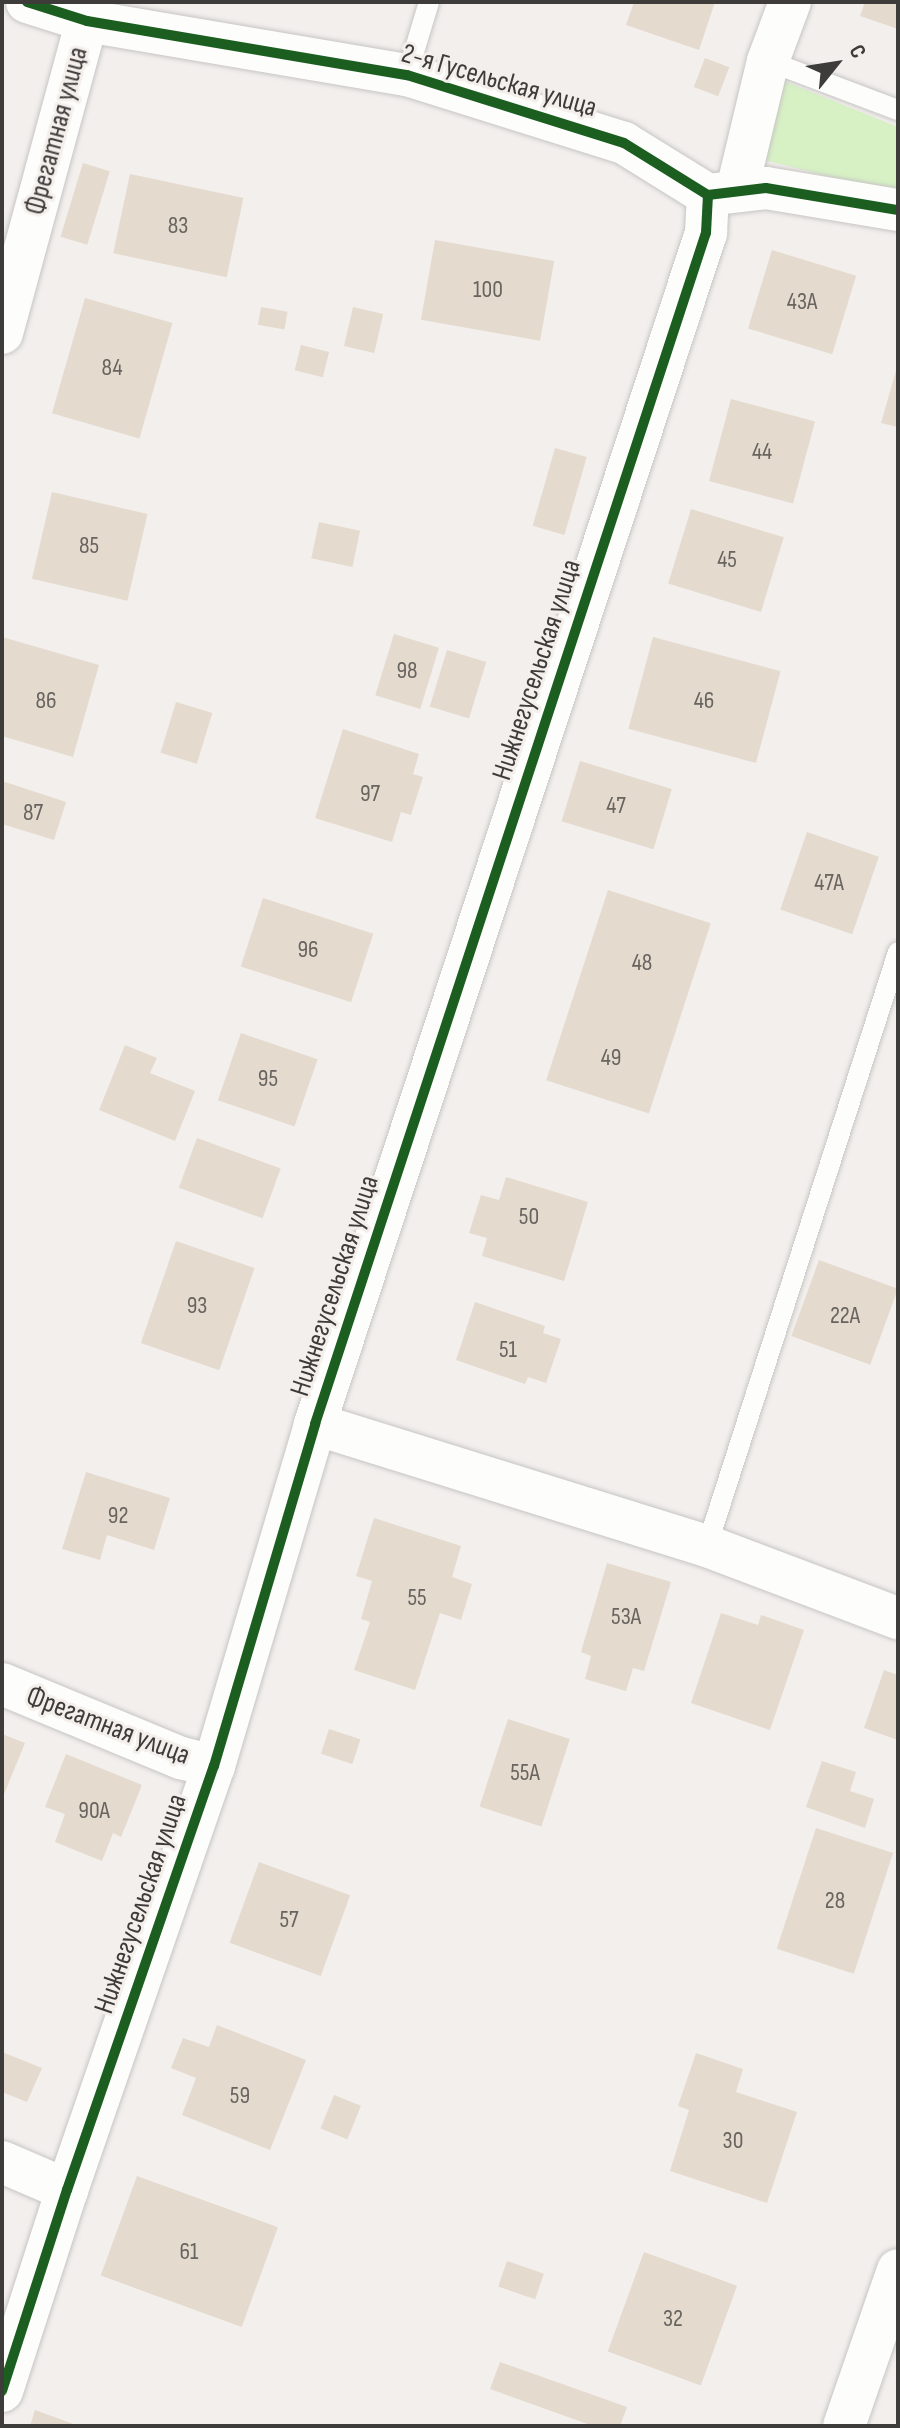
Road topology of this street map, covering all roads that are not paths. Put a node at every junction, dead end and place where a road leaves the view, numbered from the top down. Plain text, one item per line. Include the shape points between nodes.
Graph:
1 (27, 2) edge
2 (429, 2) edge
3 (790, 2) edge
4 (87, 21) junction
5 (768, 61) junction
6 (407, 75) junction
7 (898, 110) edge
8 (722, 193) junction
9 (898, 210) edge
10 (2, 333) edge
11 (898, 952) edge
12 (315, 1424) junction
13 (707, 1546) junction
14 (898, 1618) edge
15 (2, 1684) edge
16 (214, 1766) junction
17 (2, 2162) edge
18 (67, 2190) junction
19 (898, 2270) edge
20 (2, 2391) edge
21 (844, 2426) edge

1 - 4 street, 2-я Гусельская улица
2 - 6 lane
3 - 5 street, Нижнегусельская улица
4 - 6 street, 2-я Гусельская улица
4 - 10 street, Фрегатная улица
5 - 7 lane
5 - 8 street, Нижнегусельская улица
6 - 8 street, 2-я Гусельская улица via 624,143
8 - 9 street via 766,188
8 - 12 street, Нижнегусельская улица
11 - 13 lane
12 - 13 street, Нижнегусельская улица
12 - 16 street, Нижнегусельская улица
13 - 14 street, Нижнегусельская улица
15 - 16 street, Фрегатная улица via 181,1758
16 - 18 street, Нижнегусельская улица
17 - 18 street
18 - 20 street, Нижнегусельская улица
19 - 21 street

